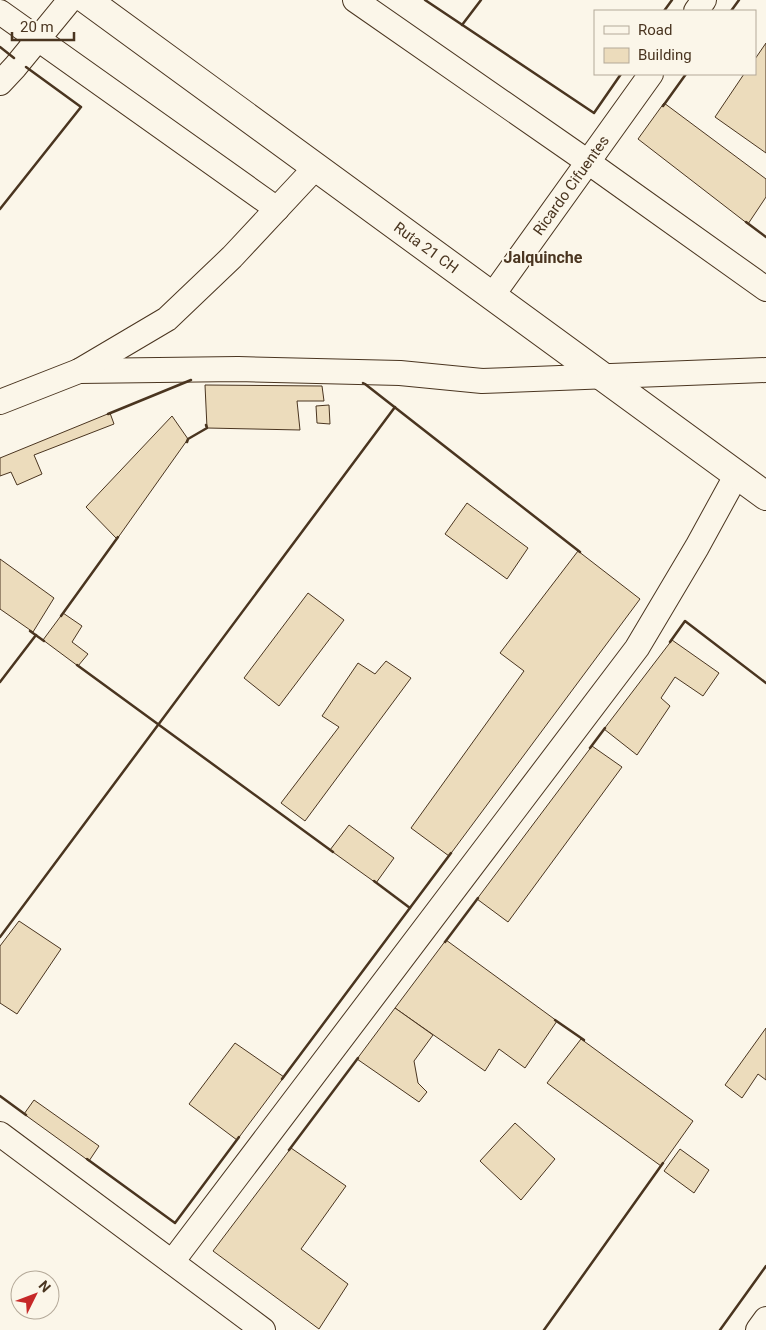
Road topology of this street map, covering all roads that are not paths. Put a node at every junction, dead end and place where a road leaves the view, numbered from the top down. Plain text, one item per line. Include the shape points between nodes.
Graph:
1 (70, 0) edge
2 (87, 0) edge
3 (355, 0) edge
4 (0, 12) edge
5 (38, 40) junction
6 (650, 75) edge
7 (0, 83) edge
8 (588, 162) junction
9 (316, 167) junction
10 (277, 209) junction
11 (766, 289) edge
12 (492, 296) junction
13 (766, 370) edge
14 (79, 371) junction
15 (603, 376) junction
16 (0, 402) edge
17 (737, 474) junction
18 (766, 496) edge
19 (0, 1134) edge
20 (172, 1262) junction
21 (766, 1319) edge
22 (263, 1330) edge
23 (758, 1330) edge

1 - 5 street
2 - 9 highway, Ruta 21 CH
3 - 8 street
4 - 5 street
5 - 7 street
5 - 10 street
6 - 8 street, Ricardo Cifuentes
8 - 11 street
8 - 12 street, Ricardo Cifuentes
9 - 10 street
9 - 12 highway, Ruta 21 CH
10 - 14 street via 167,319
12 - 15 highway, Ruta 21 CH
13 - 15 street
14 - 15 street via 238,369 400,373 482,381
14 - 16 street
15 - 17 highway, Ruta 21 CH
17 - 18 highway, Ruta 21 CH
17 - 20 street via 637,648
19 - 20 street
20 - 22 street
21 - 23 street

